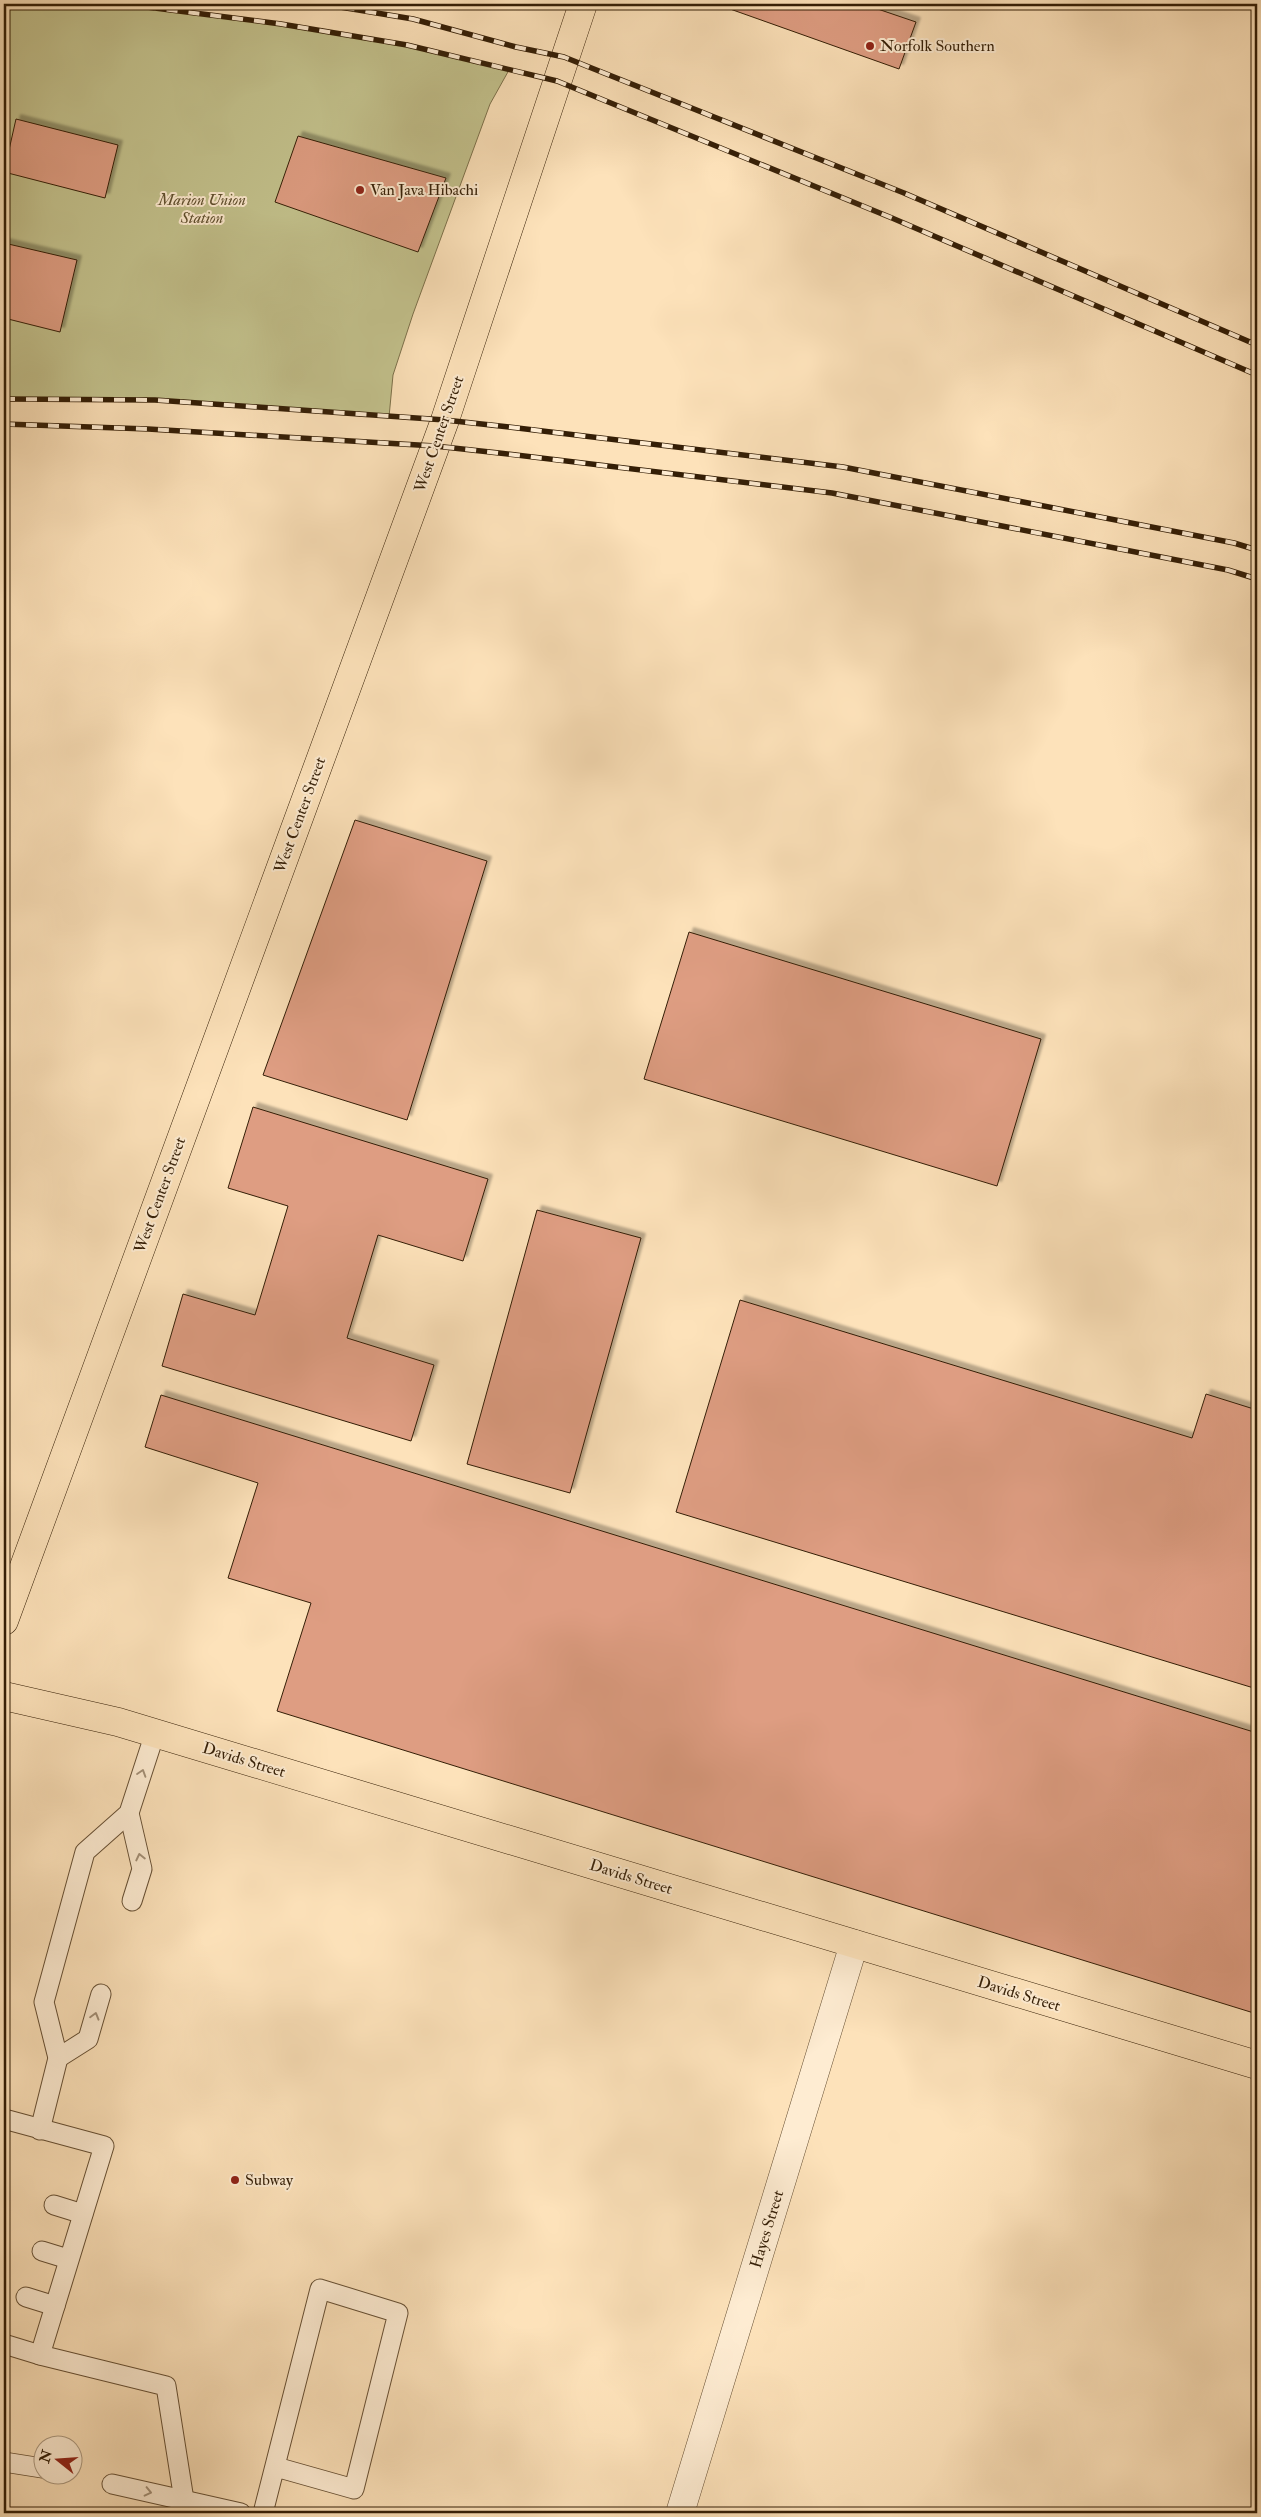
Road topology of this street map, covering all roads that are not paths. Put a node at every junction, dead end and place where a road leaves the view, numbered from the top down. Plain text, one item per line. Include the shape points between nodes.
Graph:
1 (583, 4) edge
2 (4, 1621) edge
3 (4, 1696) edge
4 (155, 1733) junction
5 (129, 1812) junction
6 (132, 1901) dead end
7 (854, 1944) junction
8 (102, 1994) dead end
9 (58, 2058) junction
10 (1257, 2065) edge
11 (4, 2119) edge
12 (40, 2130) junction
13 (54, 2205) dead end
14 (84, 2214) junction
15 (42, 2251) dead end
16 (68, 2259) junction
17 (26, 2297) dead end
18 (55, 2306) junction
19 (4, 2344) edge
20 (40, 2355) junction
21 (4, 2462) edge
22 (32, 2466) edge
23 (276, 2467) junction
24 (112, 2484) dead end
25 (184, 2500) junction
26 (241, 2513) edge
27 (263, 2513) edge
28 (680, 2513) edge

1 - 2 main road, West Center Street via 436,446
3 - 4 main road, Davids Street
5 -> 4 lane
4 - 7 main road, Davids Street
6 -> 5 lane via 142,1869
5 - 9 lane via 85,1852 44,2002
7 - 10 main road, Davids Street
7 - 28 street, Hayes Street
9 -> 8 lane via 88,2039
9 - 12 lane
11 - 12 lane
12 - 14 lane via 104,2146
13 - 14 lane
14 - 16 lane
15 - 16 lane
16 - 18 lane
17 - 18 lane
18 - 20 lane
19 - 20 lane
20 - 25 lane via 166,2386
21 - 22 lane
23 - 23 lane via 320,2289 398,2313 354,2489
23 - 27 lane
24 -> 25 lane
25 - 26 lane

